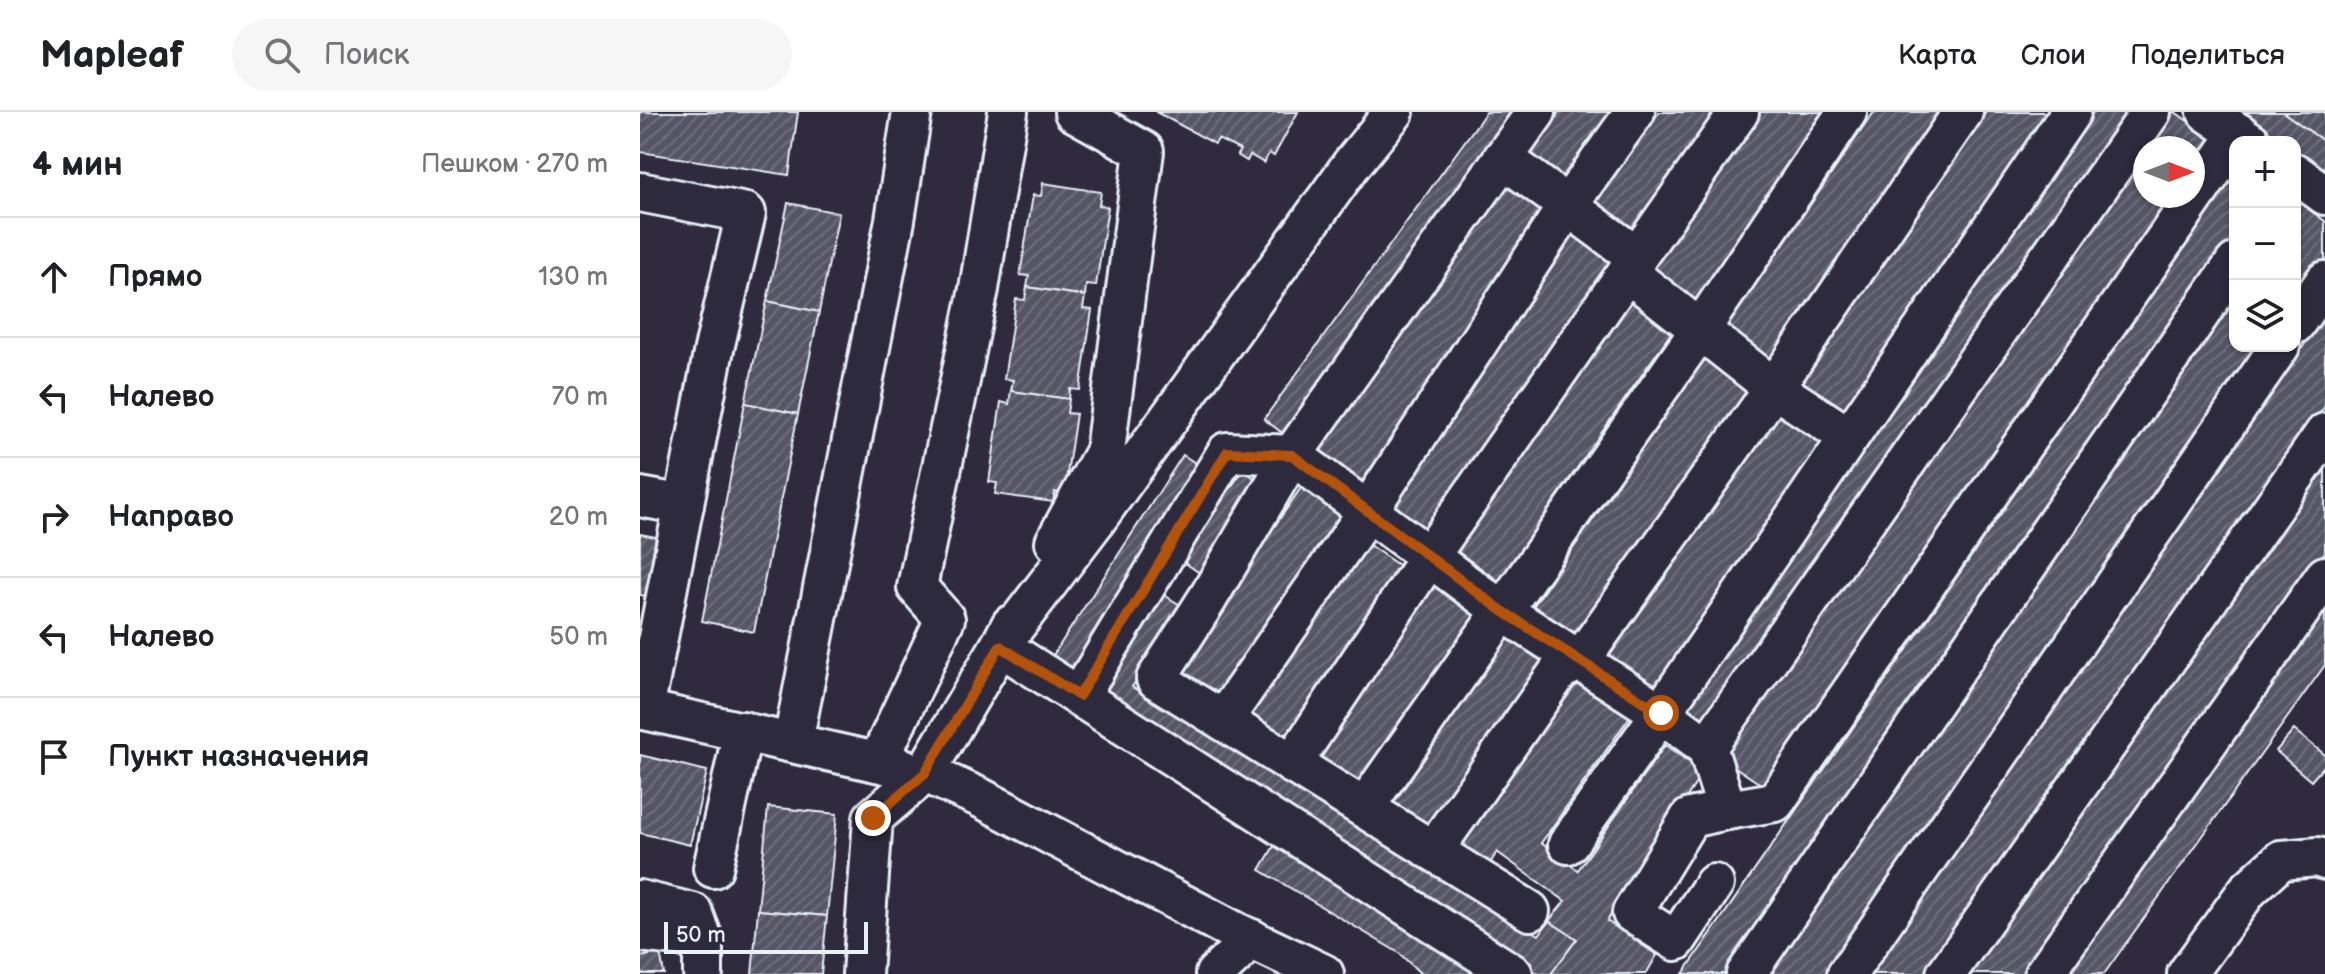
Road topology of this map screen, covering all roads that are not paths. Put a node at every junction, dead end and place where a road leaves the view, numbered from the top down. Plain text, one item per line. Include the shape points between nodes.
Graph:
1 (912, 112) edge
2 (1008, 112) edge
3 (1074, 112) edge
4 (1394, 112) edge
5 (1536, 112) edge
6 (1635, 112) edge
7 (1739, 112) edge
8 (1847, 112) edge
9 (1963, 112) edge
10 (2071, 112) edge
11 (2151, 112) edge
12 (2207, 112) edge
13 (2242, 136) edge
14 (1503, 158) junction
15 (2229, 161) edge
16 (640, 192) edge
17 (1568, 205) junction
18 (1632, 264) junction
19 (2229, 272) edge
20 (2325, 281) edge
21 (2301, 315) edge
22 (1700, 330) junction
23 (2276, 352) edge
24 (1774, 388) junction
25 (2325, 433) edge
26 (1849, 437) junction
27 (1292, 455) junction
28 (640, 497) edge
29 (684, 505) junction
30 (1368, 511) junction
31 (1429, 557) junction
32 (2325, 576) edge
33 (1501, 610) junction
34 (1000, 646) junction
35 (1580, 661) junction
36 (1079, 696) junction
37 (642, 709) edge
38 (1661, 713) junction
39 (1223, 720) junction
40 (743, 731) junction
41 (793, 742) junction
42 (1707, 747) junction
43 (878, 762) junction
44 (1292, 764) junction
45 (925, 773) junction
46 (1364, 808) junction
47 (1727, 810) junction
48 (1568, 844) dead end
49 (1433, 851) junction
50 (2325, 860) edge
51 (713, 868) dead end
52 (1714, 884) dead end
53 (640, 900) edge
54 (1530, 911) dead end
55 (640, 932) edge
56 (1252, 939) junction
57 (703, 957) edge
58 (862, 974) edge
59 (1215, 974) edge
60 (1324, 974) edge
61 (1513, 974) edge
62 (1746, 974) edge
63 (1847, 974) edge
64 (1946, 974) edge
65 (2044, 974) edge
66 (2187, 974) edge

1 - 41 lane
2 - 43 lane via 979,289 917,587 945,619
3 - 34 lane via 1144,151 1105,451
4 - 34 lane
5 - 14 lane
6 - 17 lane
7 - 18 lane
8 - 22 lane
9 - 24 lane
10 - 26 lane
11 - 42 lane
12 - 13 lane
14 - 17 lane
14 - 27 lane
15 - 47 lane via 1775,802
16 - 29 lane via 746,213
17 - 18 lane
17 - 30 lane
18 - 22 lane
18 - 31 lane
19 - 62 lane
20 - 21 lane
22 - 24 lane
22 - 33 lane
23 - 63 lane
24 - 26 lane
24 - 35 lane
25 - 64 lane
26 - 38 lane
27 - 30 lane
27 - 36 lane via 1227,452
27 - 39 lane via 1156,679
28 - 29 lane
29 - 37 lane
30 - 31 lane
30 - 39 lane
31 - 33 lane
31 - 44 lane
32 - 65 lane
33 - 35 lane
33 - 46 lane
34 - 36 lane
34 - 45 lane
35 - 38 lane
35 - 49 lane via 1560,670
36 - 61 lane
37 - 40 lane
38 - 42 lane
38 - 48 lane
39 - 44 lane
40 - 41 lane
40 - 51 lane
41 - 43 lane
42 - 47 lane
43 - 45 lane
44 - 46 lane
45 - 56 lane
45 - 58 lane via 873,818
46 - 49 lane
47 - 52 lane via 1690,818 1632,913 1676,941
49 - 54 lane
50 - 66 lane via 2281,860 2248,890
53 - 57 lane via 693,913
55 - 57 lane
56 - 59 lane
56 - 60 lane

